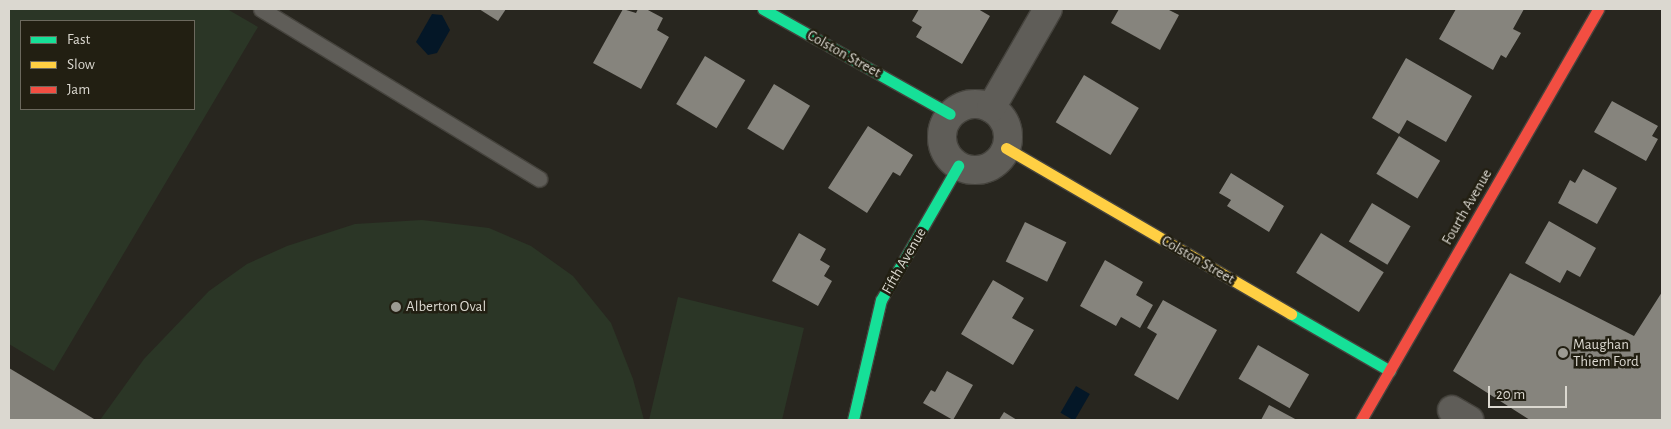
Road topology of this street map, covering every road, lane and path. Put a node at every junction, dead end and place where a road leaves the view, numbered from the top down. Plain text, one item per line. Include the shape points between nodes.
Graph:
1 (261, 9) edge
2 (763, 9) edge
3 (1048, 9) edge
4 (1598, 9) edge
5 (991, 108) junction
6 (950, 114) junction
7 (1006, 148) junction
8 (958, 166) junction
9 (539, 179) dead end
10 (1390, 371) junction
11 (852, 420) edge
12 (1361, 420) edge

1 - 9 lane
2 - 6 street, Colston Street
3 - 5 street
4 - 10 street, Fourth Avenue
5 - 6 street via 971,105
5 - 7 street via 1005,126
6 - 8 street via 943,126 942,137 944,149
7 - 8 street via 992,166 981,170
7 - 10 street, Colston Street
8 - 11 street, Fifth Avenue via 881,300
10 - 12 street, Fourth Avenue

